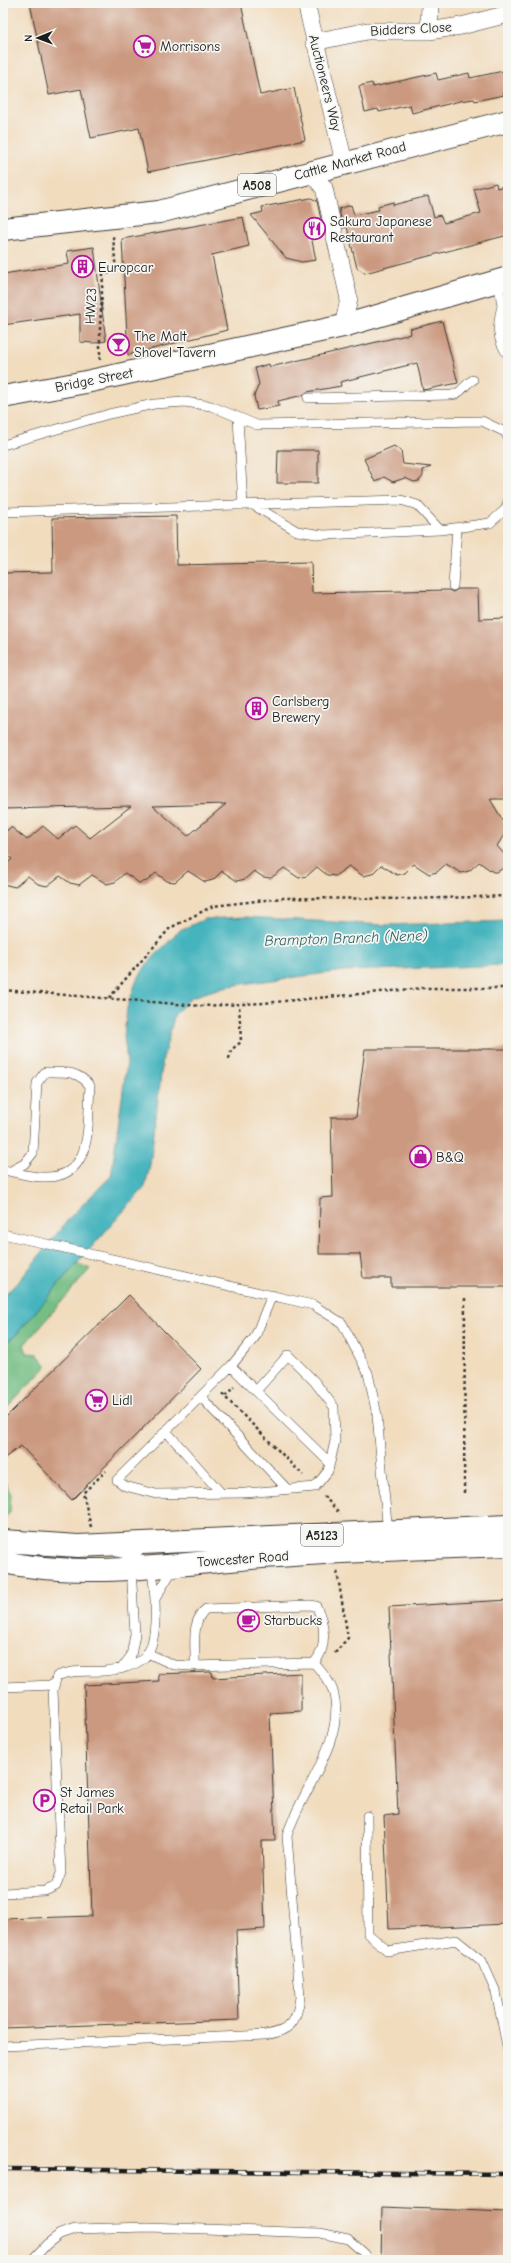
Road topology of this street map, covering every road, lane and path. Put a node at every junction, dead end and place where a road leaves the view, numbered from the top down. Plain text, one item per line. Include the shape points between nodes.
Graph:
1 (306, 3) edge
2 (430, 3) edge
3 (508, 14) edge
4 (429, 31) junction
5 (314, 42) junction
6 (508, 121) edge
7 (344, 162) junction
8 (310, 171) junction
9 (112, 217) junction
10 (3, 229) edge
11 (503, 279) edge
12 (502, 306) junction
13 (508, 318) edge
14 (343, 326) junction
15 (508, 356) edge
16 (100, 360) dead end
17 (474, 380) dead end
18 (3, 397) edge
19 (308, 398) dead end
20 (238, 418) junction
21 (508, 438) edge
22 (3, 445) edge
23 (508, 501) edge
24 (253, 505) junction
25 (243, 506) junction
26 (3, 512) edge
27 (456, 528) junction
28 (440, 530) junction
29 (453, 586) dead end
30 (508, 896) edge
31 (508, 988) edge
32 (3, 990) edge
33 (108, 998) junction
34 (239, 1004) junction
35 (229, 1059) dead end
36 (7, 1171) edge
37 (3, 1234) edge
38 (272, 1295) junction
39 (466, 1295) dead end
40 (231, 1366) junction
41 (256, 1390) junction
42 (201, 1397) junction
43 (166, 1431) junction
44 (330, 1463) junction
45 (287, 1489) junction
46 (221, 1493) junction
47 (464, 1494) dead end
48 (508, 1526) edge
49 (389, 1540) junction
50 (3, 1541) edge
51 (508, 1545) edge
52 (138, 1558) junction
53 (252, 1558) junction
54 (3, 1562) edge
55 (336, 1566) dead end
56 (155, 1600) junction
57 (147, 1653) junction
58 (195, 1666) junction
59 (317, 1667) junction
60 (121, 1669) junction
61 (54, 1685) junction
62 (3, 1687) edge
63 (367, 1816) dead end
64 (3, 1893) edge
65 (3, 2046) edge
66 (508, 2051) edge
67 (32, 2260) edge
68 (368, 2260) edge

1 - 5 street, Auctioneers Way
2 - 4 street
3 - 4 street, Bidders Close
4 - 5 street, Bidders Close via 368,31
5 - 7 street, Auctioneers Way
6 - 7 main road, Cattle Market Road / A508
7 - 8 main road, Cattle Market Road / A508
8 - 9 main road, Cattle Market Road / A508 via 159,212
8 - 14 street via 324,188 349,299
9 - 10 main road, Cattle Market Road / A508
9 - 16 path, HW23 via 116,272 103,274
11 - 12 lane
11 - 14 main road, Bridge Street
12 - 13 lane
12 - 15 lane via 497,324 500,345
14 - 18 main road, Bridge Street via 86,382
17 - 19 lane via 468,383 463,391 452,395
20 - 21 lane via 257,425 279,426 482,421 505,432
20 - 22 lane via 210,406 185,402 154,404 109,414
20 - 25 lane
23 - 27 lane via 506,509 490,523
24 - 25 lane
24 - 28 lane via 297,531 323,536
24 - 28 lane via 401,500 416,505
25 - 26 lane
27 - 28 lane
27 - 29 lane
30 - 33 path via 410,899 283,898 213,906 170,928
31 - 34 path via 423,988
32 - 33 path
33 - 34 path via 202,1006
34 - 35 path via 241,1042 231,1050
36 - 36 lane via 24,1164 33,1153 37,1083 45,1072 67,1072 84,1077 90,1086 84,1154 73,1170 59,1176 42,1178
37 - 38 lane
38 - 40 lane via 255,1337
38 - 49 lane via 313,1305 342,1323 368,1373 377,1415
39 - 47 path
40 - 41 lane
40 - 42 lane
41 - 44 lane
41 - 44 lane via 288,1355 314,1381 334,1407 335,1441
42 - 43 lane
42 - 45 lane
43 - 46 lane
43 - 46 lane via 117,1480 125,1486 156,1494
44 - 45 lane via 328,1471 315,1487
45 - 46 lane
48 - 49 main road, Towcester Road / A5123
49 - 51 main road, Towcester Road / A5123
49 - 52 main road, Towcester Road / A5123 via 283,1538
49 - 53 main road, Towcester Road / A5123
50 - 52 main road, Towcester Road / A5123 via 78,1546
52 - 53 main road, Towcester Road / A5123
52 - 54 main road, Towcester Road / A5123 via 80,1570 26,1567
52 - 56 lane via 155,1586
52 - 60 lane via 135,1634 131,1656
53 - 56 lane via 170,1574
55 - 59 path via 348,1638
56 - 57 lane via 154,1634
57 - 58 lane via 174,1665
57 - 60 lane via 144,1658
58 - 59 lane
58 - 59 lane via 195,1624 206,1609 316,1606 324,1630
59 - 65 lane via 333,1691 334,1725 330,1744 287,1836 300,1997 298,2012 293,2022 282,2031 265,2035
60 - 61 lane via 68,1671 57,1676
61 - 62 lane
61 - 64 lane via 61,1873 56,1886 45,1891
63 - 66 lane via 368,1934 388,1951 456,1940 482,1961 496,1992
67 - 68 lane via 60,2234 75,2229 148,2227 320,2234 348,2239 366,2254

